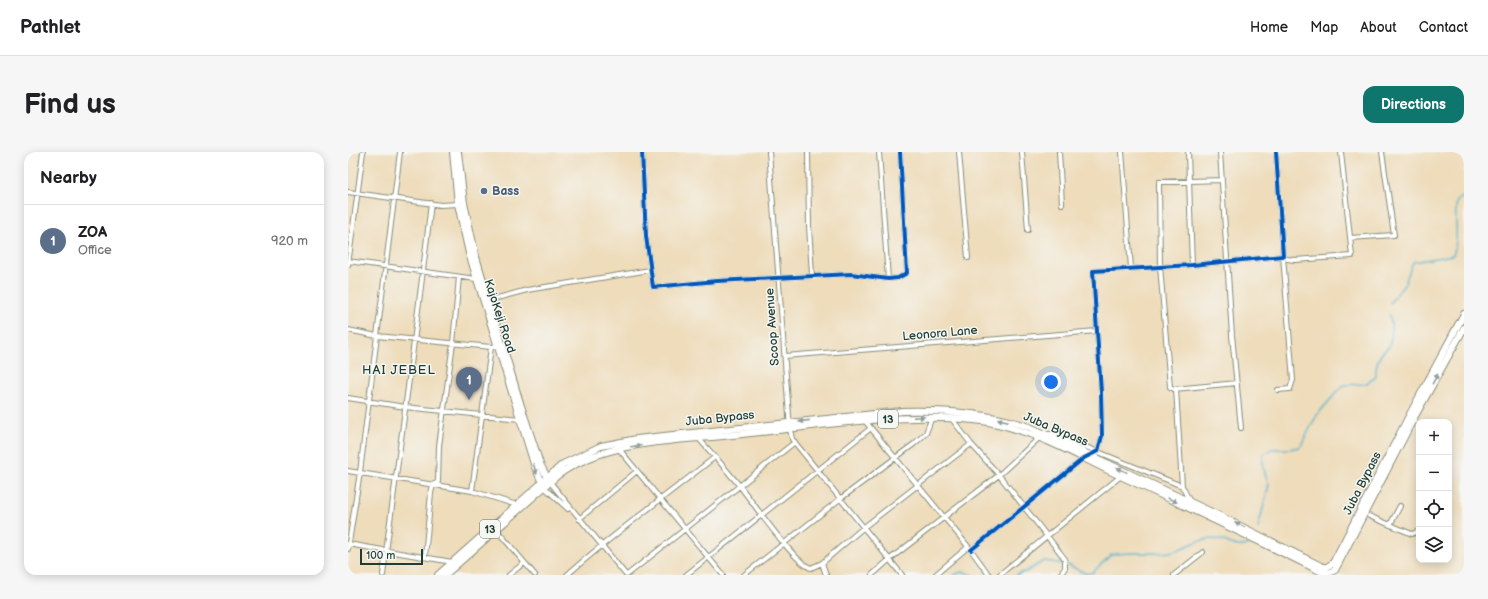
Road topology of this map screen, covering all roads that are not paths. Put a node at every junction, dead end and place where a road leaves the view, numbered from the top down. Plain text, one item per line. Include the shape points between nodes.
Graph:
1 (363, 152) edge
2 (400, 152) edge
3 (453, 152) edge
4 (458, 152) edge
5 (642, 152) edge
6 (769, 152) edge
7 (808, 152) edge
8 (879, 152) edge
9 (900, 152) edge
10 (959, 152) edge
11 (1022, 152) edge
12 (1059, 152) edge
13 (1122, 152) edge
14 (1188, 152) edge
15 (1220, 152) edge
16 (1276, 152) edge
17 (1341, 152) edge
18 (1382, 152) edge
19 (1222, 180) junction
20 (1189, 182) junction
21 (348, 192) edge
22 (357, 193) junction
23 (395, 198) junction
24 (431, 203) junction
25 (458, 204) junction
26 (1062, 204) dead end
27 (1028, 230) dead end
28 (1350, 238) junction
29 (1283, 256) junction
30 (968, 258) dead end
31 (1228, 260) junction
32 (348, 261) edge
33 (348, 265) edge
34 (1192, 265) junction
35 (1160, 266) junction
36 (386, 267) junction
37 (1132, 268) junction
38 (650, 270) junction
39 (423, 272) junction
40 (812, 275) junction
41 (459, 277) junction
42 (778, 277) junction
43 (476, 279) junction
44 (888, 279) junction
45 (490, 300) junction
46 (1464, 314) edge
47 (1464, 328) edge
48 (348, 330) edge
49 (1097, 331) junction
50 (377, 336) junction
51 (414, 340) junction
52 (453, 343) junction
53 (498, 346) junction
54 (491, 347) junction
55 (785, 356) junction
56 (1237, 383) junction
57 (1176, 389) junction
58 (1278, 390) dead end
59 (348, 398) edge
60 (369, 402) junction
61 (405, 407) junction
62 (443, 411) junction
63 (481, 415) junction
64 (932, 417) junction
65 (952, 418) junction
66 (520, 419) junction
67 (865, 421) junction
68 (790, 422) junction
69 (871, 428) junction
70 (1241, 428) dead end
71 (790, 429) junction
72 (1041, 436) junction
73 (699, 439) junction
74 (795, 442) junction
75 (971, 444) junction
76 (619, 449) junction
77 (1098, 451) junction
78 (1090, 455) junction
79 (715, 456) junction
80 (896, 458) junction
81 (1084, 458) junction
82 (348, 471) edge
83 (637, 471) junction
84 (818, 471) junction
85 (360, 472) junction
86 (999, 475) junction
87 (1121, 476) junction
88 (396, 478) junction
89 (548, 480) junction
90 (433, 485) junction
91 (542, 485) junction
92 (739, 485) junction
93 (919, 486) junction
94 (1182, 486) junction
95 (472, 491) junction
96 (840, 499) junction
97 (661, 500) junction
98 (1190, 502) junction
99 (517, 505) junction
100 (1400, 506) dead end
101 (1024, 507) junction
102 (762, 514) junction
103 (576, 516) junction
104 (1370, 516) dead end
105 (945, 517) junction
106 (579, 519) junction
107 (1390, 525) junction
108 (864, 527) junction
109 (494, 528) junction
110 (685, 528) junction
111 (1416, 532) edge
112 (1047, 537) junction
113 (784, 543) junction
114 (601, 545) junction
115 (348, 546) edge
116 (970, 549) junction
117 (386, 550) junction
118 (1203, 552) dead end
119 (1343, 555) junction
120 (709, 556) junction
121 (425, 557) junction
122 (890, 559) junction
123 (452, 562) junction
124 (524, 563) junction
125 (822, 563) junction
126 (1328, 572) edge
127 (442, 574) edge
128 (383, 575) edge
129 (509, 575) edge
130 (535, 575) edge
131 (567, 575) edge
132 (627, 575) edge
133 (686, 575) edge
134 (723, 575) edge
135 (744, 575) edge
136 (826, 575) edge
137 (872, 575) edge
138 (902, 575) edge
139 (935, 575) edge
140 (989, 575) edge
141 (999, 575) edge
142 (1060, 575) edge
143 (1175, 575) edge
144 (1339, 575) edge

1 - 22 street
2 - 23 street
3 - 25 main road, KajoKeji Road
4 - 45 main road, KajoKeji Road via 468,224
5 - 38 street
6 - 42 street, Scoop Avenue
7 - 40 street
8 - 44 street
9 - 44 street via 907,273 898,278
10 - 30 street
11 - 27 street
12 - 26 street
13 - 37 street
14 - 20 street
15 - 19 street
16 - 29 street
17 - 28 street
18 - 28 street via 1394,235
19 - 20 street
19 - 31 street
20 - 34 street
20 - 35 street via 1159,182
21 - 22 street
22 - 23 street
22 - 32 street
23 - 24 street
23 - 36 street
24 - 25 street
24 - 39 street
25 - 43 main road, KajoKeji Road
28 - 29 street via 1352,256 1295,260
29 - 31 street
29 - 58 street via 1293,380 1290,389
31 - 34 street
31 - 56 street
32 - 33 street
32 - 36 street
34 - 35 street
35 - 37 street
35 - 57 street via 1169,383 1170,387
36 - 39 street
36 - 50 street
37 - 49 street via 1093,271
38 - 42 street via 653,287
38 - 45 street via 527,290
39 - 41 street
39 - 51 street
40 - 42 street
40 - 44 street via 851,274
41 - 43 street
41 - 52 street
42 - 55 street, Scoop Avenue
43 - 53 main road, KajoKeji Road
45 - 89 main road, KajoKeji Road via 521,406 540,464
46 - 126 main road, Juba Bypass via 1333,563 1327,567
119 -> 47 main road, Juba Bypass
48 - 50 street
49 - 55 street, Leonora Lane
49 - 77 street via 1102,436
50 - 51 street
50 - 60 street
51 - 52 street
51 - 61 street
52 - 54 street
52 - 62 street
53 - 54 street
53 - 66 main road, KajoKeji Road
54 - 63 street
55 - 68 street, Scoop Avenue
56 - 57 street
56 - 70 street
57 - 94 street
59 - 60 street
60 - 61 street
60 - 85 street
61 - 62 street
61 - 88 street
62 - 63 street
62 - 90 street via 438,482
63 - 66 street
63 - 95 street
64 - 65 main road, Juba Bypass / 13
67 -> 64 main road, Juba Bypass / 13
64 - 80 street via 926,433
65 - 72 main road, Juba Bypass / 13 via 990,423
65 - 75 street
66 -> 91 main road, KajoKeji Road
67 - 69 street
67 - 71 main road, Juba Bypass / 13
68 - 71 street, Scoop Avenue
72 -> 68 main road, Juba Bypass via 1020,424 944,411 903,411
68 - 89 main road, Juba Bypass via 608,444 570,460
69 - 80 street
69 - 84 street
71 - 73 main road, Juba Bypass / 13
71 - 74 street
72 - 77 street via 1054,434
72 - 78 main road, Juba Bypass
72 - 81 main road, Juba Bypass / 13
72 - 86 street
76 -> 73 main road, Juba Bypass / 13
73 - 79 street
74 - 84 street
74 - 92 street
75 - 86 street
75 - 93 street
76 - 83 street
76 - 89 main road, Juba Bypass / 13 via 582,460
77 - 78 street
77 - 94 street
78 - 81 street
98 -> 78 main road, Juba Bypass
79 - 92 street
79 - 97 street
80 - 93 street
80 - 96 street
81 - 87 main road, Juba Bypass / 13
81 - 101 street
82 - 85 street
83 - 97 street
83 - 106 street
84 - 96 street
84 - 102 street
85 - 88 street
85 - 115 street
86 - 101 street
86 - 105 street
87 - 112 street
87 -> 126 main road, Juba Bypass / 13
88 - 90 street
88 - 117 street
89 - 91 main road
89 - 103 street
90 - 95 street
90 - 121 street
91 - 99 main road, 13
91 - 103 street
91 - 109 main road, 13
92 - 102 street
92 - 110 street
93 - 105 street
93 - 108 street
94 - 98 street
95 - 99 street
96 - 108 street
96 - 113 street
97 - 110 street
97 - 114 street
126 -> 98 main road, Juba Bypass
99 - 109 main road, 13
100 - 107 street
101 - 112 street
101 - 116 street
102 - 113 street
102 - 120 street
103 - 106 street
104 - 107 street
105 - 116 street
105 - 122 street
106 - 114 street
107 - 111 street via 1412,534
108 - 122 street
108 - 125 street
109 - 123 main road, 13
109 - 124 street
109 - 127 main road, 13
110 - 120 street
110 - 132 street
112 - 141 street
112 - 142 street via 1065,559 1065,568
113 - 125 street via 808,568
113 - 135 street
114 - 131 street
114 - 132 street
115 - 117 street
116 - 139 street
116 - 140 street
117 - 121 street
117 - 128 street
118 - 143 street
119 - 126 main road, Juba Bypass
119 - 144 main road
120 - 133 street
120 - 134 street
121 - 123 street
122 - 137 street
122 - 138 street
123 - 127 main road, 13
124 - 129 street
124 - 130 street
125 - 136 street

